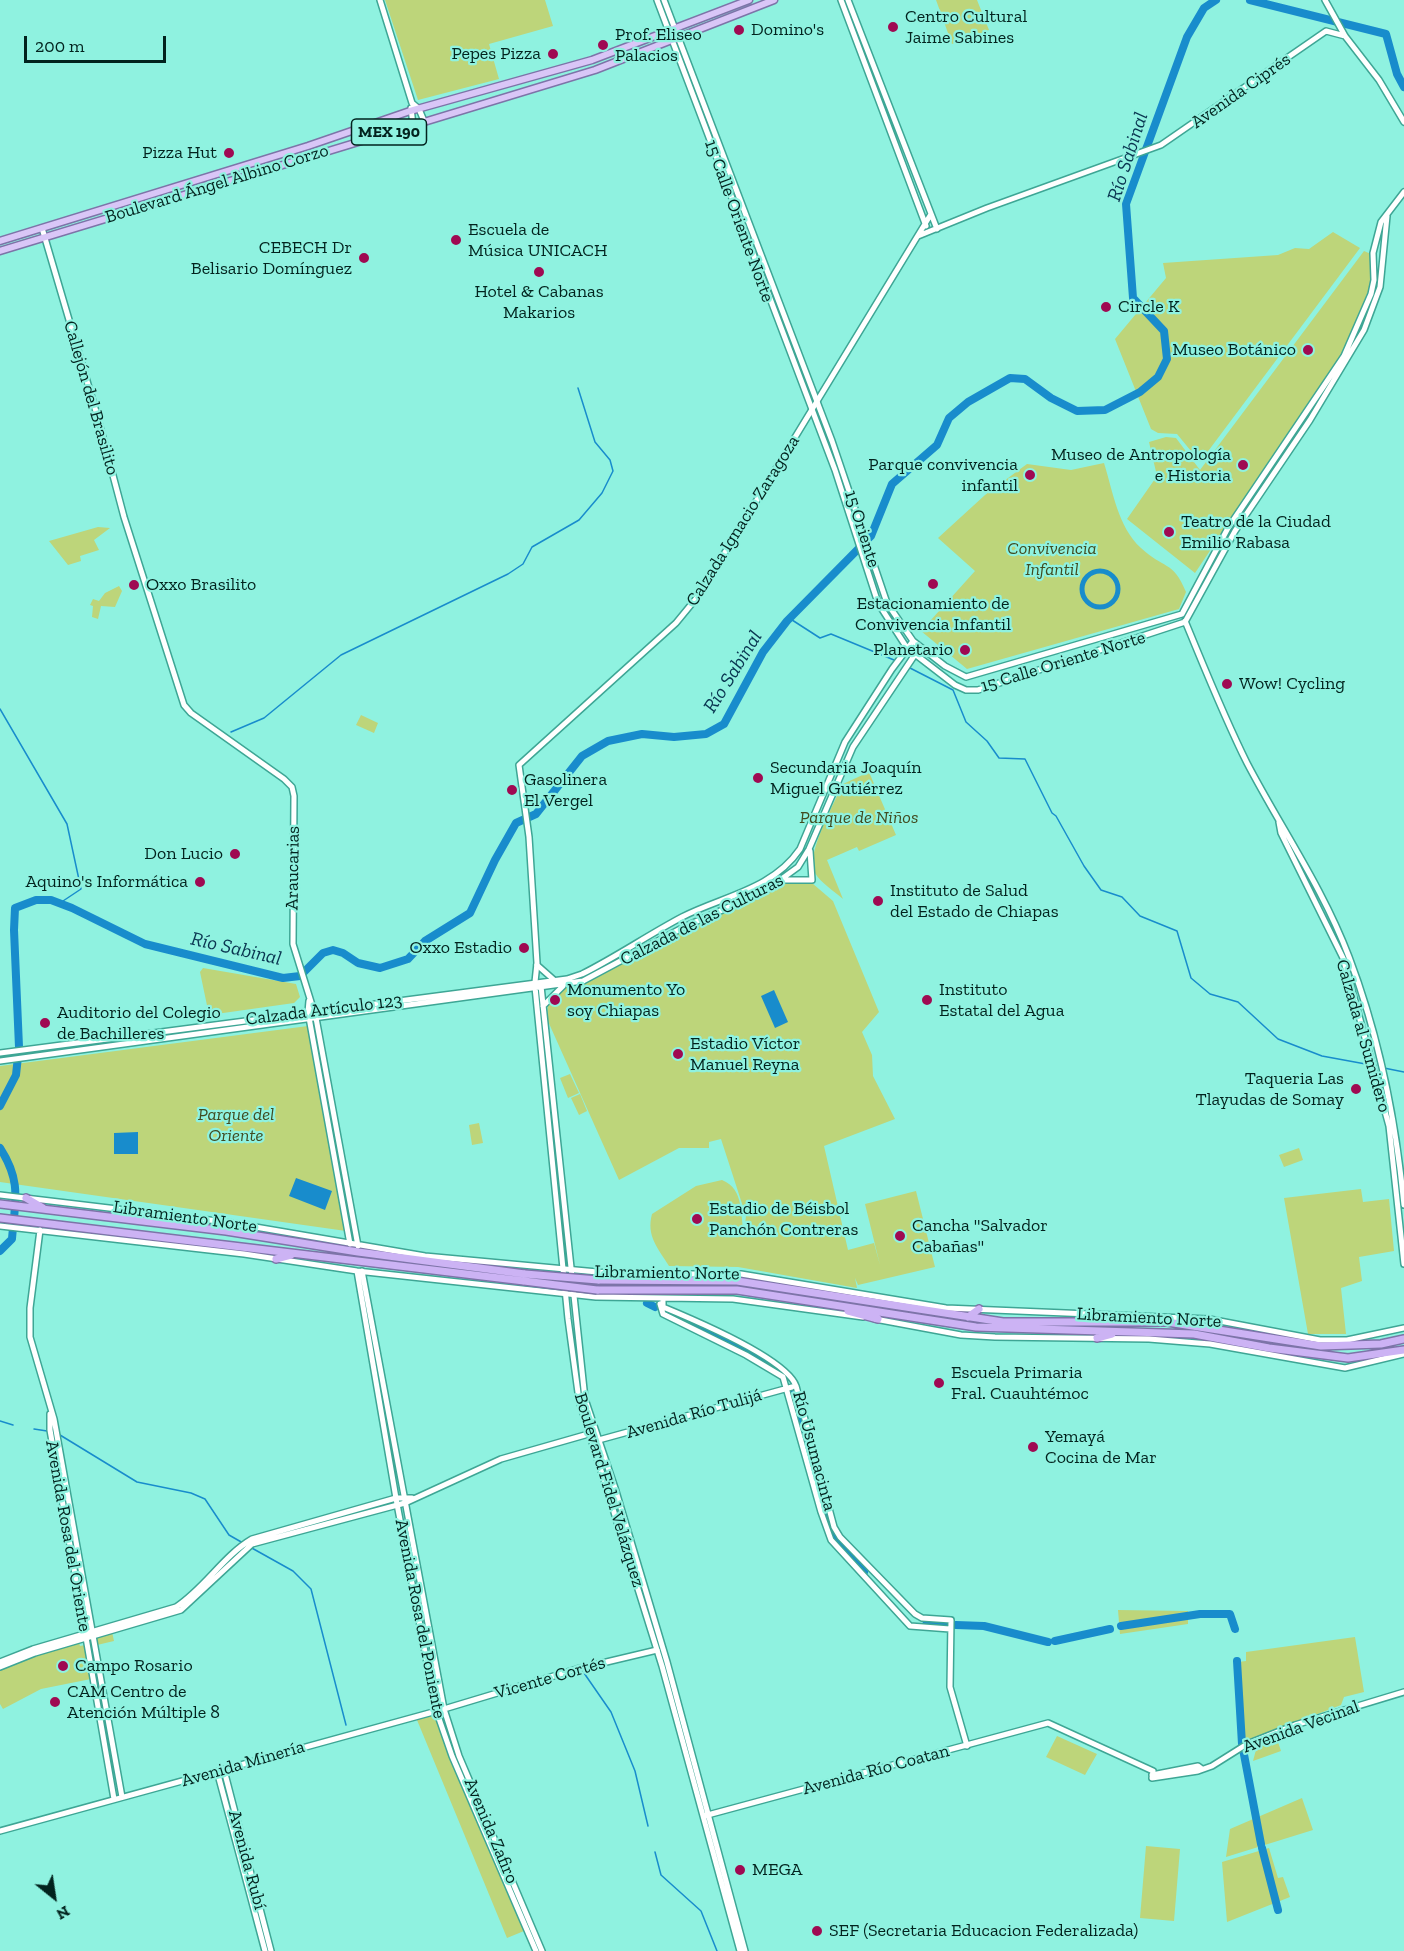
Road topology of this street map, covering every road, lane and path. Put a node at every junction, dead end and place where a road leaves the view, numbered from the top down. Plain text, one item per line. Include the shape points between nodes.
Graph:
1 (380, 0) edge
2 (657, 0) edge
3 (664, 0) edge
4 (749, 0) edge
5 (774, 0) edge
6 (841, 0) edge
7 (848, 0) edge
8 (1325, 0) edge
9 (850, 13) junction
10 (672, 30) junction
11 (1343, 34) junction
12 (675, 39) junction
13 (412, 103) junction
14 (419, 109) junction
15 (410, 111) junction
16 (424, 121) junction
17 (1404, 122) edge
18 (413, 125) junction
19 (1404, 192) edge
20 (931, 214) junction
21 (1387, 216) junction
22 (925, 224) junction
23 (42, 228) junction
24 (937, 228) junction
25 (928, 232) junction
26 (918, 236) junction
27 (44, 237) junction
28 (0, 241) edge
29 (0, 251) edge
30 (1346, 358) junction
31 (817, 404) junction
32 (813, 410) junction
33 (1228, 528) junction
34 (1234, 531) junction
35 (860, 536) junction
36 (1182, 614) junction
37 (1185, 622) junction
38 (913, 641) junction
39 (920, 647) junction
40 (907, 648) junction
41 (914, 654) junction
42 (851, 733) junction
43 (860, 737) junction
44 (284, 779) joint
45 (1278, 820) junction
46 (809, 849) junction
47 (783, 880) junction
48 (1332, 919) junction
49 (1325, 922) junction
50 (537, 968) junction
51 (554, 980) junction
52 (1353, 982) junction
53 (538, 986) junction
54 (563, 986) junction
55 (543, 1006) junction
56 (312, 1015) junction
57 (0, 1053) edge
58 (0, 1061) edge
59 (1393, 1133) junction
60 (0, 1195) edge
61 (25, 1198) junction
62 (1, 1204) edge
63 (1404, 1205) edge
64 (45, 1209) junction
65 (0, 1220) edge
66 (25, 1226) junction
67 (257, 1227) junction
68 (40, 1230) junction
69 (250, 1234) junction
70 (38, 1244) junction
71 (350, 1244) junction
72 (360, 1249) junction
73 (296, 1254) junction
74 (276, 1259) junction
75 (1404, 1264) edge
76 (548, 1269) junction
77 (568, 1269) junction
78 (360, 1271) junction
79 (597, 1276) junction
80 (525, 1277) junction
81 (546, 1290) junction
82 (569, 1293) junction
83 (596, 1293) junction
84 (661, 1298) junction
85 (900, 1301) junction
86 (829, 1304) junction
87 (979, 1309) junction
88 (918, 1310) junction
89 (1108, 1315) junction
90 (968, 1317) junction
91 (878, 1319) junction
92 (1119, 1322) junction
93 (1403, 1329) edge
94 (1124, 1332) junction
95 (1097, 1338) junction
96 (1404, 1339) edge
97 (1404, 1353) edge
98 (796, 1386) junction
99 (789, 1388) junction
100 (597, 1432) junction
101 (590, 1434) junction
102 (599, 1440) junction
103 (592, 1442) junction
104 (405, 1500) junction
105 (396, 1501) junction
106 (950, 1629) junction
107 (88, 1634) junction
108 (657, 1650) junction
109 (0, 1662) edge
110 (0, 1667) edge
111 (1404, 1692) edge
112 (444, 1709) junction
113 (436, 1710) junction
114 (967, 1746) junction
115 (224, 1770) junction
116 (217, 1771) junction
117 (1155, 1774) joint
118 (122, 1797) junction
119 (114, 1799) junction
120 (707, 1816) junction
121 (486, 1827) junction
122 (0, 1831) edge
123 (513, 1891) junction
124 (265, 1951) edge
125 (271, 1951) edge
126 (536, 1951) edge
127 (542, 1951) edge
128 (740, 1951) edge
129 (746, 1951) edge

1 - 13 street
2 - 10 street
3 - 10 street
4 - 10 main road, Boulevard Ángel Albino Corzo / MEX 190
5 - 12 main road, Boulevard Ángel Albino Corzo / MEX 190
6 - 9 street
7 - 9 street
8 - 11 street
9 - 20 street
9 - 22 street
10 - 12 street, 15 Calle Oriente Norte
10 - 14 main road, Boulevard Ángel Albino Corzo / MEX 190 via 592,60
11 - 17 street
11 - 24 street, Avenida Ciprés via 1326,31 1159,146
12 - 16 main road, Boulevard Ángel Albino Corzo / MEX 190 via 596,70
12 - 31 street, 15 Calle Oriente Norte
12 - 32 street, 15 Calle Oriente Norte via 772,309
13 - 14 street
13 - 15 street
14 - 15 main road, Boulevard Ángel Albino Corzo / MEX 190
14 - 16 street
15 - 18 street
15 - 23 main road, Boulevard Ángel Albino Corzo / MEX 190
16 - 18 main road, Boulevard Ángel Albino Corzo / MEX 190
18 - 27 main road, Boulevard Ángel Albino Corzo / MEX 190
19 - 21 street
20 - 22 street, Calzada Ignacio Zaragoza
20 - 24 street
21 - 30 street via 1375,239 1371,294
21 - 30 street via 1380,288 1364,330
22 - 25 street
22 - 26 street, Calzada Ignacio Zaragoza
23 - 27 street, Callejón del Brasilito
23 - 28 main road, Boulevard Ángel Albino Corzo / MEX 190
24 - 25 street, Avenida Ciprés
25 - 26 street, Avenida Ciprés
26 - 31 street, Calzada Ignacio Zaragoza
27 - 29 main road, Boulevard Ángel Albino Corzo / MEX 190
27 - 44 street, Callejón del Brasilito via 177,687 188,710
30 - 33 street
30 - 34 street
31 - 32 street, Calzada Ignacio Zaragoza
31 - 35 street, 15 Oriente
32 - 35 street, 15 Oriente
32 - 50 street, Calzada Ignacio Zaragoza via 725,556 682,616 519,765 526,808
33 - 34 street
33 - 36 street
34 - 37 street
35 - 38 street, 15 Oriente via 893,615
35 - 40 street, 15 Oriente via 864,564 878,603
36 - 37 street, Calzada al Sumidero
36 - 39 street, 15 Calle Oriente Norte via 977,676 958,675
37 - 41 street, 15 Calle Oriente Norte via 978,690 955,685
37 - 45 street, Calzada al Sumidero via 1221,710
38 - 39 street, 15 Oriente
38 - 40 street, Calzada de las Culturas
39 - 41 street, Calzada de las Culturas
40 - 41 street, 15 Oriente
40 - 42 street, Calzada de las Culturas
41 - 43 street, Calzada de las Culturas
42 - 43 street
42 - 51 street, Calzada de las Culturas via 834,762 792,861 769,880 684,916 600,964 567,979
43 - 46 street, Calzada de las Culturas
44 - 56 street, Araucarias via 294,796 293,944
45 - 48 street, Calzada al Sumidero
45 - 49 street, Calzada al Sumidero
46 - 47 street, Calzada de las Culturas via 798,867
46 - 47 street via 812,880
47 - 54 street, Calzada de las Culturas via 584,981
48 - 49 street
48 - 52 street, Calzada al Sumidero
49 - 52 street, Calzada al Sumidero
50 - 51 street
50 - 53 street, Calzada Ignacio Zaragoza
51 - 53 street, Calzada de las Culturas
52 - 59 street, Calzada al Sumidero
53 - 54 street, Calzada de las Culturas
53 - 55 street, Boulevard Fidel Velázquez
53 - 56 street, Calzada Artículo 123
53 - 77 street, Boulevard Fidel Velázquez
54 - 55 street
55 - 77 street, Boulevard Fidel Velázquez
56 - 57 street, Calzada Artículo 123
56 - 58 street, Calzada Artículo 123
56 - 71 street
56 - 72 street
59 - 63 street
59 - 75 street, Calzada al Sumidero
60 - 61 street, Libramiento Norte
61 - 64 highway
61 - 67 street, Libramiento Norte
62 - 64 highway
64 - 69 highway
65 - 66 highway
66 - 68 street
66 - 70 street
66 - 73 highway
67 - 69 highway
67 - 71 street, Libramiento Norte
68 - 70 street, Avenida Rosa del Oriente
68 - 74 street
69 - 72 highway
70 - 107 street, Avenida Rosa del Oriente via 30,1337 64,1473
71 - 72 street, Libramiento Norte
72 - 76 street, Libramiento Norte
72 - 80 highway
73 - 74 highway
73 - 80 highway
74 - 78 street
76 - 77 street, Libramiento Norte
76 - 81 street via 555,1280
77 - 79 street, Libramiento Norte
77 - 82 street, Boulevard Fidel Velázquez
78 - 81 street
78 - 104 street, Avenida Rosa del Poniente
78 - 105 street, Avenida Rosa del Poniente
79 - 80 highway, bridge
79 - 83 street via 588,1275 584,1283 587,1294
79 - 85 street, Libramiento Norte via 741,1274
79 - 88 highway, Libramiento Norte via 737,1281
80 - 83 highway, Libramiento Norte, bridge
81 - 82 street
82 - 83 street
82 - 100 street, Boulevard Fidel Velázquez via 585,1399
82 - 101 street, Boulevard Fidel Velázquez via 579,1400
83 - 84 street
83 - 86 highway, Libramiento Norte via 736,1290
84 - 91 street via 756,1301
84 - 98 street, Río Usumacinta via 663,1307 743,1344 790,1373
84 - 99 street, Río Usumacinta via 663,1314 746,1355 783,1377
85 - 87 street, Libramiento Norte
85 - 88 highway
86 - 91 highway
86 - 94 highway, Libramiento Norte via 976,1327
87 - 89 street, Libramiento Norte
87 - 90 highway
88 - 90 highway, Libramiento Norte
89 - 92 highway
89 - 93 street, Libramiento Norte via 1222,1320 1320,1340 1347,1340
90 - 92 highway, Libramiento Norte via 1003,1322
91 - 95 street via 961,1335
92 - 96 highway, Libramiento Norte via 1196,1325 1321,1346 1369,1345
94 - 95 highway
94 - 97 highway, Libramiento Norte via 1194,1334 1348,1358
95 - 97 street via 1210,1344 1345,1368
98 - 99 street, Avenida Río Tulijá
98 - 106 street, Río Usumacinta via 840,1537 915,1614 951,1620
99 - 102 street, Avenida Río Tulijá
99 - 106 street, Río Usumacinta via 820,1512 831,1540 910,1626
100 - 101 street
100 - 102 street, Boulevard Fidel Velázquez
101 - 103 street, Boulevard Fidel Velázquez
101 - 104 street via 501,1459
102 - 103 street, Avenida Río Tulijá
102 - 120 street, Boulevard Fidel Velázquez via 667,1662
103 - 108 street, Boulevard Fidel Velázquez
104 - 105 street
104 - 112 street, Avenida Rosa del Poniente
105 - 107 street via 247,1545 176,1607
105 - 113 street, Avenida Rosa del Poniente
106 - 114 street via 950,1687
107 - 109 street
107 - 110 street
107 - 118 street, Avenida Rosa del Oriente
107 - 119 street, Avenida Rosa del Oriente
108 - 112 street, Vicente Cortés via 577,1669
108 - 120 street, Boulevard Fidel Velázquez
111 - 117 street, Avenida Vecinal via 1295,1725 1247,1744 1212,1766
112 - 113 street, Avenida Minería
112 - 121 street, Avenida Zafiro
113 - 115 street, Avenida Minería
113 - 121 street, Avenida Rosa del Poniente
114 - 117 street, Avenida Río Coatan via 1048,1723
114 - 120 street, Avenida Río Coatan
115 - 116 street, Avenida Minería
115 - 125 street, Avenida Rubí
116 - 118 street, Avenida Minería
116 - 124 street, Avenida Rubí
118 - 119 street, Avenida Minería
119 - 122 street, Avenida Minería
120 - 128 street, Boulevard Fidel Velázquez
120 - 129 street, Boulevard Fidel Velázquez
121 - 123 street, Avenida Zafiro
123 - 126 street
123 - 127 street, Avenida Zafiro

